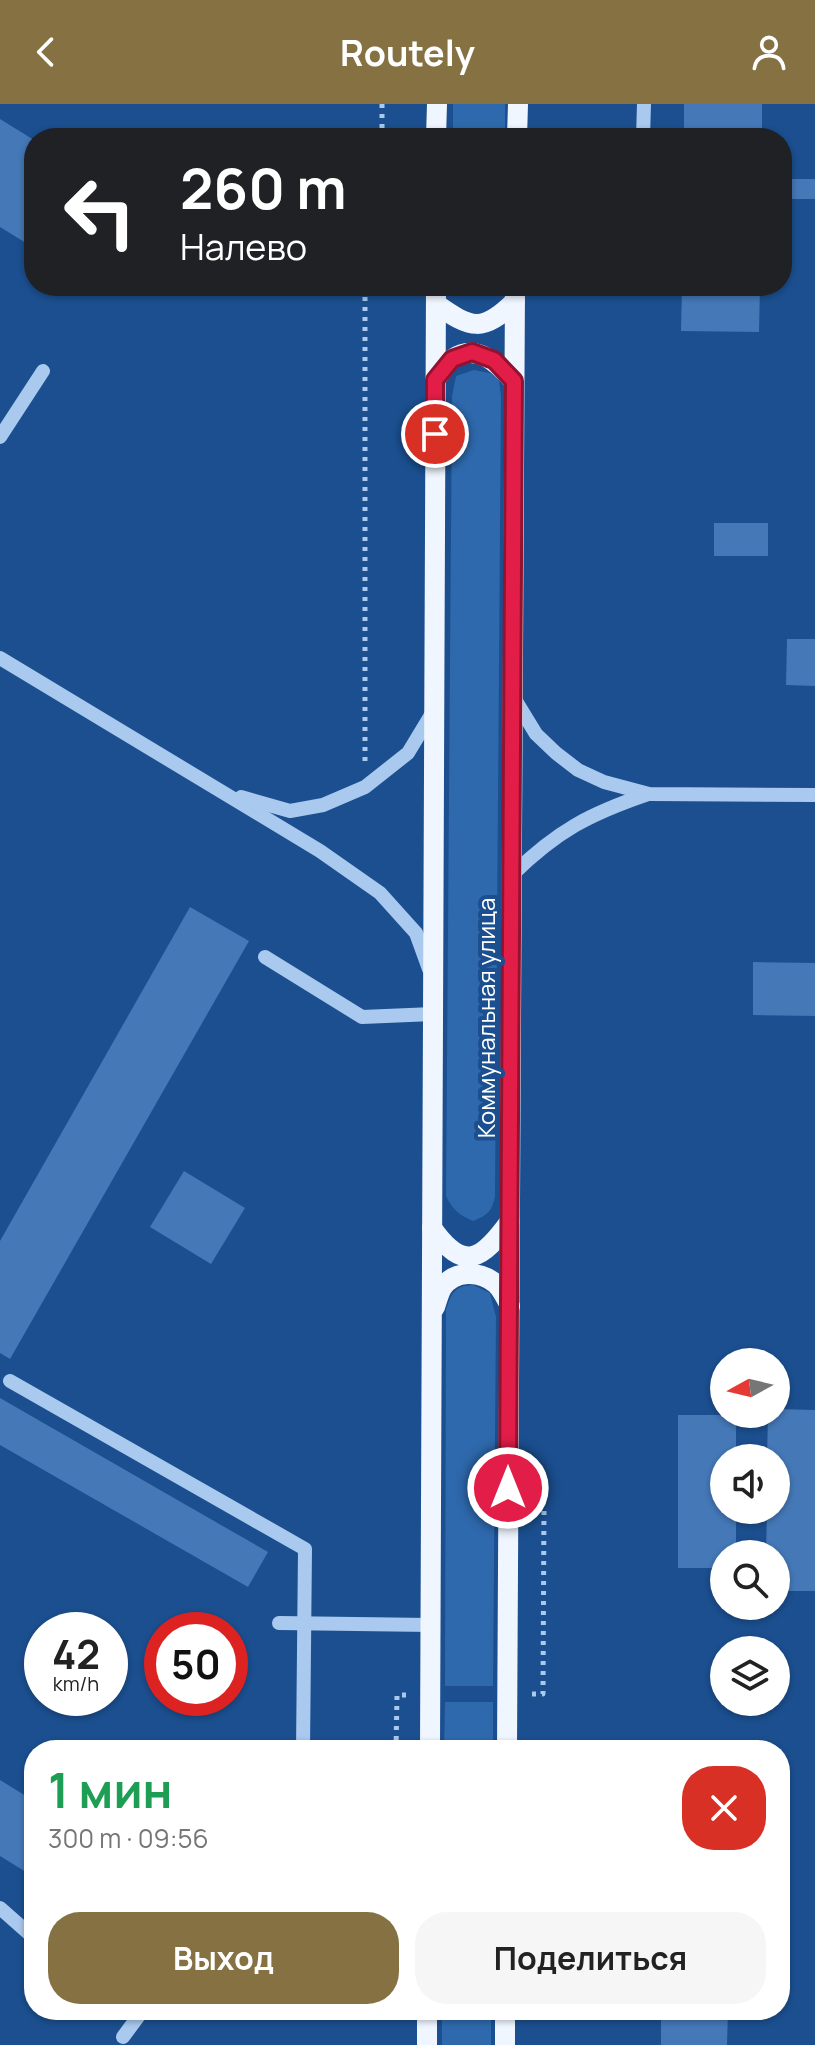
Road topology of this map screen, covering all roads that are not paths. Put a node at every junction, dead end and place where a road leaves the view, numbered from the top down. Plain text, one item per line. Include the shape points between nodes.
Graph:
1 (437, 104) edge
2 (518, 104) edge
3 (644, 104) edge
4 (436, 128) edge
5 (517, 128) edge
6 (643, 128) edge
7 (436, 296) edge
8 (437, 296) edge
9 (513, 296) edge
10 (515, 296) edge
11 (43, 371) dead end
12 (435, 380) junction
13 (514, 381) junction
14 (0, 437) edge
15 (0, 658) edge
16 (514, 698) junction
17 (434, 709) junction
18 (225, 793) junction
19 (649, 794) junction
20 (815, 795) edge
21 (512, 875) junction
22 (265, 957) dead end
23 (433, 980) junction
24 (433, 1014) junction
25 (510, 1221) junction
26 (432, 1228) junction
27 (510, 1306) junction
28 (432, 1313) junction
29 (10, 1381) dead end
30 (279, 1623) dead end
31 (304, 1624) junction
32 (431, 1625) junction
33 (303, 1740) edge
34 (430, 1740) edge
35 (507, 1740) edge
36 (0, 1908) edge
37 (24, 1929) edge
38 (136, 2020) edge
39 (427, 2020) edge
40 (505, 2020) edge
41 (123, 2037) dead end
42 (427, 2045) edge
43 (505, 2045) edge

1 - 4 main road
2 - 5 main road
3 - 6 street
7 - 12 main road
8 - 9 main road via 456,318 474,325 496,319
10 - 13 main road, Коммунальная улица
11 - 14 street
12 - 13 main road via 452,359 472,352 494,360
12 - 17 main road
13 - 16 main road, Коммунальная улица
15 - 18 street
16 - 19 street via 536,734 578,770
16 - 21 main road, Коммунальная улица
17 - 18 street via 408,753 365,787 323,805 290,811
17 - 23 main road
18 - 23 street via 380,893 416,933
19 - 20 street
19 - 21 street via 580,820
21 - 25 main road, Коммунальная улица
22 - 24 street via 362,1017
23 - 24 main road
24 - 26 main road
25 - 26 main road via 489,1249 474,1256 446,1248
25 - 27 main road, Коммунальная улица
26 - 28 main road
27 - 28 main road via 498,1286 467,1273 443,1287
27 - 35 main road, Коммунальная улица
28 - 32 main road
29 - 31 street via 305,1549
30 - 31 street
31 - 32 street
31 - 33 street
32 - 34 main road
36 - 37 street
38 - 41 street
39 - 42 main road
40 - 43 main road

